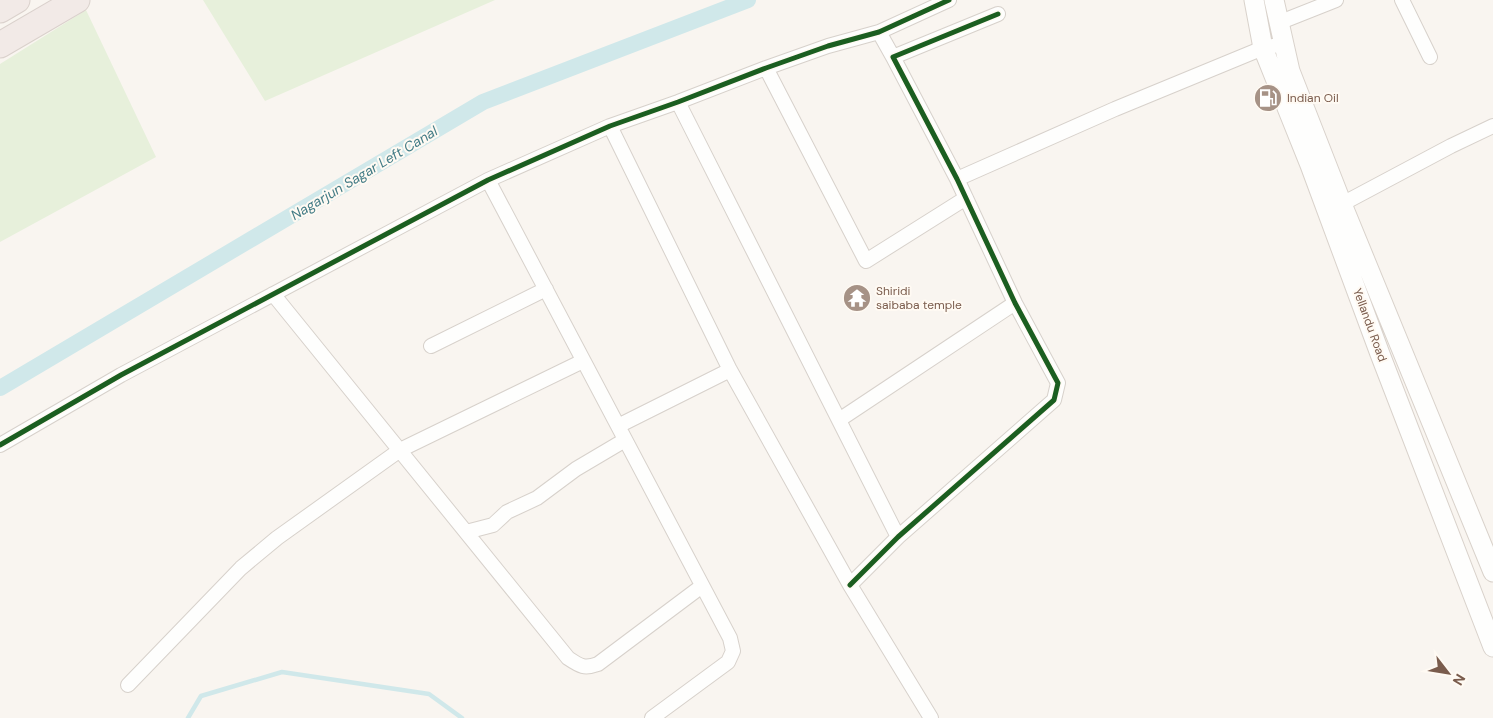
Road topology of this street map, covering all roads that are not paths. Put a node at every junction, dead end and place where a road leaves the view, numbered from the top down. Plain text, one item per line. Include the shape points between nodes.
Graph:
1 (17, 0) edge
2 (77, 0) edge
3 (949, 0) edge
4 (1254, 0) edge
5 (1274, 0) edge
6 (1336, 0) edge
7 (1402, 0) edge
8 (0, 10) edge
9 (998, 14) dead end
10 (1278, 23) junction
11 (879, 32) junction
12 (1284, 44) junction
13 (0, 45) edge
14 (1264, 48) junction
15 (893, 57) junction
16 (1430, 57) dead end
17 (766, 68) junction
18 (678, 102) junction
19 (610, 126) junction
20 (1493, 126) edge
21 (957, 179) junction
22 (488, 180) junction
23 (966, 198) junction
24 (1342, 204) junction
25 (546, 289) junction
26 (273, 294) junction
27 (1016, 303) junction
28 (431, 346) dead end
29 (583, 361) junction
30 (730, 370) junction
31 (839, 420) junction
32 (618, 426) junction
33 (625, 440) junction
34 (0, 445) edge
35 (400, 450) junction
36 (466, 532) junction
37 (898, 537) junction
38 (1493, 572) edge
39 (850, 585) junction
40 (702, 586) junction
41 (1493, 647) edge
42 (128, 685) dead end
43 (652, 718) edge
44 (930, 718) edge

1 - 8 highway
2 - 13 highway
3 - 11 street
4 - 14 main road, Yellandu Road
5 - 10 main road, Yellandu Road
6 - 10 street
7 - 16 street
9 - 15 street
10 - 12 main road, Yellandu Road
11 - 15 street
11 - 17 street
12 - 14 street
12 - 24 main road, Yellandu Road via 1290,72
14 - 21 street
14 - 41 main road, Yellandu Road
15 - 21 street
17 - 18 street
17 - 23 street via 866,261
18 - 19 street
18 - 31 street
19 - 22 street
19 - 30 street
20 - 24 street
21 - 23 street
22 - 25 street
22 - 26 street
23 - 27 street
24 - 38 main road, Yellandu Road
25 - 28 street
25 - 29 street
26 - 34 street via 121,375
26 - 35 street
27 - 31 street
27 - 37 street via 1058,383 1054,400
29 - 32 street
29 - 35 street
30 - 32 street
30 - 39 street
31 - 37 street
32 - 33 street
33 - 36 street via 576,469 537,498 507,512 493,525
33 - 40 street
35 - 36 street
35 - 42 street via 277,538 241,568
36 - 40 street via 568,658 580,666 598,664
37 - 39 street
39 - 44 street
40 - 43 street via 730,638 733,651 728,662

